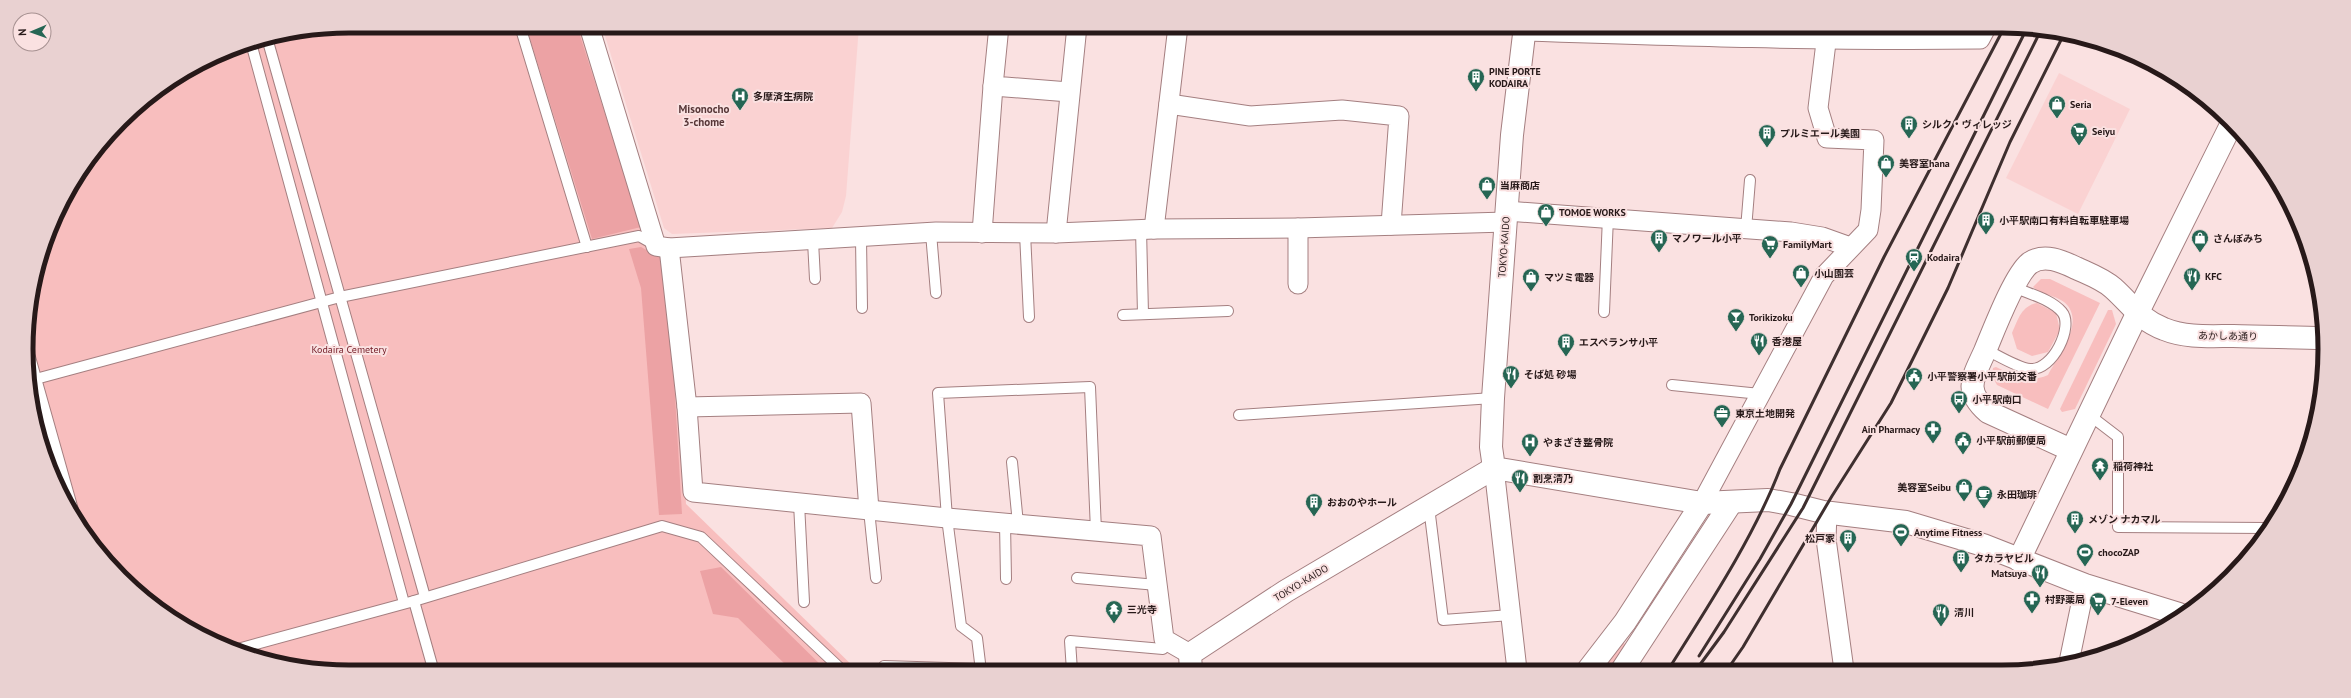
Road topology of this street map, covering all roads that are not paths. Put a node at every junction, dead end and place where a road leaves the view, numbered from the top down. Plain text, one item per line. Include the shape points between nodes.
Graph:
1 (522, 33) edge
2 (591, 33) edge
3 (998, 33) edge
4 (1076, 33) edge
5 (1177, 33) edge
6 (1524, 33) edge
7 (1828, 33) edge
8 (1938, 33) edge
9 (1983, 33) edge
10 (269, 44) edge
11 (252, 48) edge
12 (992, 86) junction
13 (1069, 92) junction
14 (1169, 104) junction
15 (2229, 130) edge
16 (1750, 180) dead end
17 (1507, 216) junction
18 (1608, 217) junction
19 (1391, 225) junction
20 (1298, 228) junction
21 (1147, 229) junction
22 (1746, 229) junction
23 (931, 233) junction
24 (982, 233) junction
25 (1025, 233) junction
26 (1056, 233) junction
27 (860, 238) junction
28 (813, 241) junction
29 (587, 247) junction
30 (663, 247) junction
31 (1850, 247) junction
32 (815, 280) dead end
33 (1298, 284) dead end
34 (2014, 287) junction
35 (936, 293) dead end
36 (340, 297) junction
37 (321, 302) junction
38 (862, 308) dead end
39 (1228, 311) dead end
40 (1604, 312) dead end
41 (1143, 314) junction
42 (2136, 314) junction
43 (1123, 315) dead end
44 (1029, 317) dead end
45 (2317, 338) edge
46 (1985, 349) junction
47 (34, 379) edge
48 (35, 384) edge
49 (1672, 385) dead end
50 (1760, 394) junction
51 (1493, 398) junction
52 (687, 407) junction
53 (2088, 414) junction
54 (1239, 415) dead end
55 (2071, 450) junction
56 (1012, 462) dead end
57 (1494, 468) junction
58 (68, 492) edge
59 (799, 503) junction
60 (1702, 503) junction
61 (1731, 503) junction
62 (1429, 507) junction
63 (869, 510) junction
64 (1827, 513) junction
65 (947, 518) junction
66 (1011, 524) junction
67 (2263, 528) edge
68 (1096, 531) junction
69 (2014, 565) junction
70 (876, 578) dead end
71 (1077, 578) dead end
72 (1006, 579) dead end
73 (1157, 585) junction
74 (2085, 585) junction
75 (425, 597) junction
76 (414, 601) junction
77 (804, 602) dead end
78 (404, 603) junction
79 (2176, 613) edge
80 (1511, 615) junction
81 (1164, 639) junction
82 (245, 647) edge
83 (2070, 658) edge
84 (1191, 662) edge
85 (432, 665) edge
86 (837, 665) edge
87 (980, 665) edge
88 (1072, 665) edge
89 (1516, 665) edge
90 (1592, 665) edge
91 (1625, 665) edge
92 (1843, 665) edge

1 - 29 lane
2 - 30 street
3 - 12 street
4 - 13 street
5 - 14 street
6 - 17 street, TOKYO-KAIDO via 1512,135
7 - 8 street
7 - 31 street via 1818,108 1827,138 1874,140 1868,230
8 - 9 street via 1980,39
10 - 36 lane
11 - 37 lane
12 - 13 street
12 - 24 street
13 - 26 street
14 - 19 street via 1250,116 1342,110 1399,116
14 - 21 street
15 - 42 street
16 - 22 lane
17 - 18 street
17 - 19 street
17 - 51 street, TOKYO-KAIDO
18 - 22 street
18 - 40 lane
19 - 20 street
20 - 21 street
20 - 33 street
21 - 26 street
21 - 41 lane
22 - 31 street via 1822,237
23 - 24 street
23 - 27 street
23 - 35 lane
24 - 25 street
25 - 26 street
25 - 44 lane
27 - 28 street
27 - 38 lane
28 - 30 street
28 - 32 lane
29 - 30 lane via 639,236
29 - 36 lane
30 - 52 street
31 - 50 street via 1824,276
34 - 42 street via 2030,263 2042,259 2056,259 2113,287
34 - 46 street
34 - 46 lane via 2057,306 2064,314 2067,325 2053,358 2046,365 2029,369
36 - 37 lane
36 - 75 lane
37 - 47 lane
37 - 78 lane
39 - 41 lane
41 - 43 lane
42 - 45 street, あかしあ通り via 2164,329 2187,335
42 - 53 street
46 - 55 street via 1972,379 1972,391 1977,402 1988,412
48 - 58 lane
49 - 50 lane
50 - 60 street
51 - 54 lane
51 - 57 street, TOKYO-KAIDO via 1490,447
52 - 59 street via 694,492
52 - 63 street via 861,403
53 - 55 street
53 - 67 lane via 2118,437 2118,527
55 - 69 street
56 - 66 lane
57 - 60 street
57 - 62 street, TOKYO-KAIDO
57 - 80 street
59 - 63 street
59 - 77 lane
60 - 61 street
60 - 90 street via 1624,622
61 - 64 street via 1768,500
61 - 91 street
62 - 80 lane via 1443,620
62 - 84 street, TOKYO-KAIDO via 1286,591
63 - 65 street
63 - 70 lane
64 - 69 street via 1906,522 1983,545
64 - 92 street via 1826,539
65 - 66 street
65 - 68 lane via 938,393 1090,387
65 - 87 lane via 960,626 977,638
66 - 68 street
66 - 72 lane
68 - 73 street via 1151,536
69 - 74 street
71 - 73 lane
73 - 81 street
74 - 79 street
74 - 83 street
75 - 76 lane
75 - 86 lane via 662,526 701,537
76 - 78 lane
76 - 85 lane
78 - 82 lane
80 - 89 street
81 - 84 street
81 - 88 lane via 1163,649 1070,641

